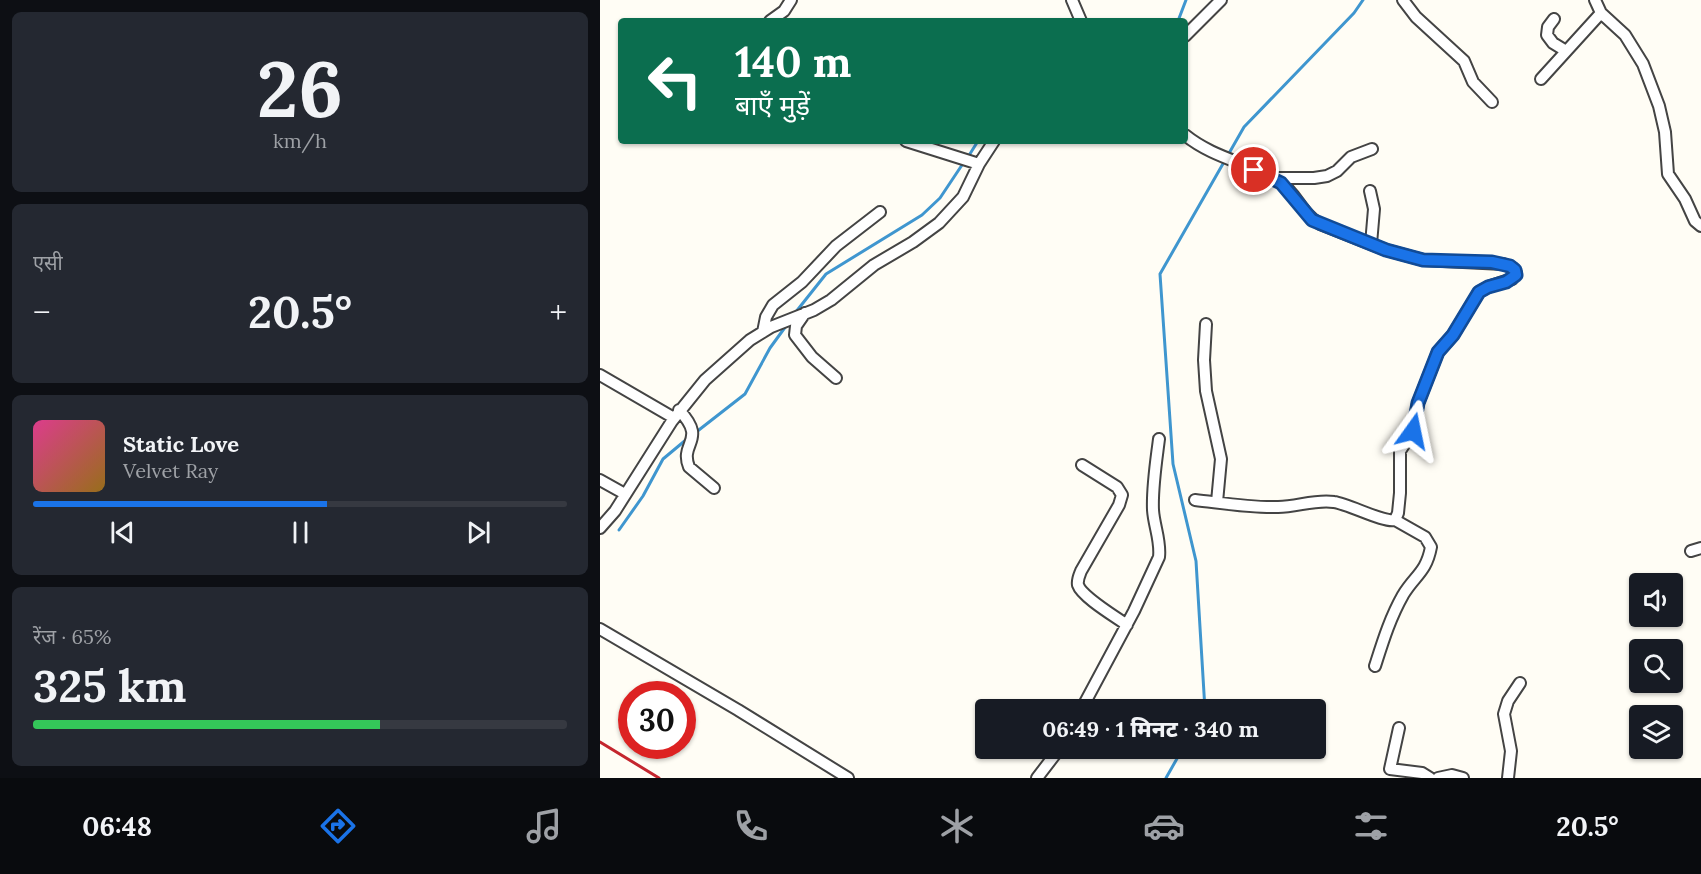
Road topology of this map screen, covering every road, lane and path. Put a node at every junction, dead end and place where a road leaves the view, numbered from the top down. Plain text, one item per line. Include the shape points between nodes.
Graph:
1 (791, 0) edge
2 (1072, 0) edge
3 (1221, 0) edge
4 (1403, 0) edge
5 (1595, 0) edge
6 (1601, 13) junction
7 (774, 18) edge
8 (1080, 18) edge
9 (1554, 19) dead end
10 (1188, 33) edge
11 (1566, 51) junction
12 (1541, 79) dead end
13 (1492, 102) dead end
14 (1188, 137) edge
15 (916, 144) edge
16 (992, 144) edge
17 (1372, 149) dead end
18 (980, 164) junction
19 (1271, 178) junction
20 (1370, 191) dead end
21 (880, 212) dead end
22 (1701, 226) edge
23 (1371, 244) junction
24 (806, 313) junction
25 (1206, 324) dead end
26 (763, 332) junction
27 (600, 375) edge
28 (836, 378) dead end
29 (676, 414) junction
30 (1159, 440) dead end
31 (1082, 465) dead end
32 (600, 480) edge
33 (714, 488) dead end
34 (625, 494) junction
35 (1195, 500) dead end
36 (1217, 502) junction
37 (1395, 520) junction
38 (600, 528) edge
39 (1127, 625) junction
40 (600, 629) edge
41 (1375, 666) dead end
42 (1520, 683) dead end
43 (1087, 699) edge
44 (1399, 728) dead end
45 (1052, 759) edge
46 (848, 778) edge
47 (1037, 778) edge
48 (1430, 778) edge
49 (1438, 778) edge
50 (1463, 778) edge
51 (1508, 778) edge

1 - 7 street
2 - 8 street
3 - 10 street
4 - 13 street via 1464,61 1473,82
5 - 6 street
6 - 11 street
6 - 22 street via 1625,35 1643,64 1665,132 1668,174
9 - 11 street via 1547,35
11 - 12 street
14 - 19 street via 1225,159
15 - 18 street
16 - 18 street
17 - 19 street via 1351,157 1327,176
18 - 24 street via 963,197 939,223 874,265 831,300
19 - 23 street via 1287,188 1312,220
20 - 23 street via 1374,209
21 - 26 street via 836,246 802,282 773,305
23 - 37 street via 1423,260 1503,264 1516,273 1512,279 1479,292 1438,352 1418,403 1413,431 1400,451 1400,493
24 - 26 street
24 - 28 street via 796,326 795,335
25 - 36 street via 1206,392 1221,459
26 - 29 street via 716,368
27 - 29 street
29 - 33 street via 689,421 694,434 687,456 689,467
29 - 34 street
30 - 39 street via 1153,499 1159,553
31 - 39 street via 1117,487 1122,495 1081,571 1078,586
32 - 34 street
34 - 38 street
35 - 36 street
36 - 37 street via 1272,507 1337,502 1388,521
37 - 41 street via 1421,534 1431,547 1426,565 1404,593 1394,614
39 - 43 street
40 - 46 street
42 - 51 street via 1504,714 1511,751
44 - 48 street via 1390,769 1422,772
45 - 47 street
49 - 50 street

